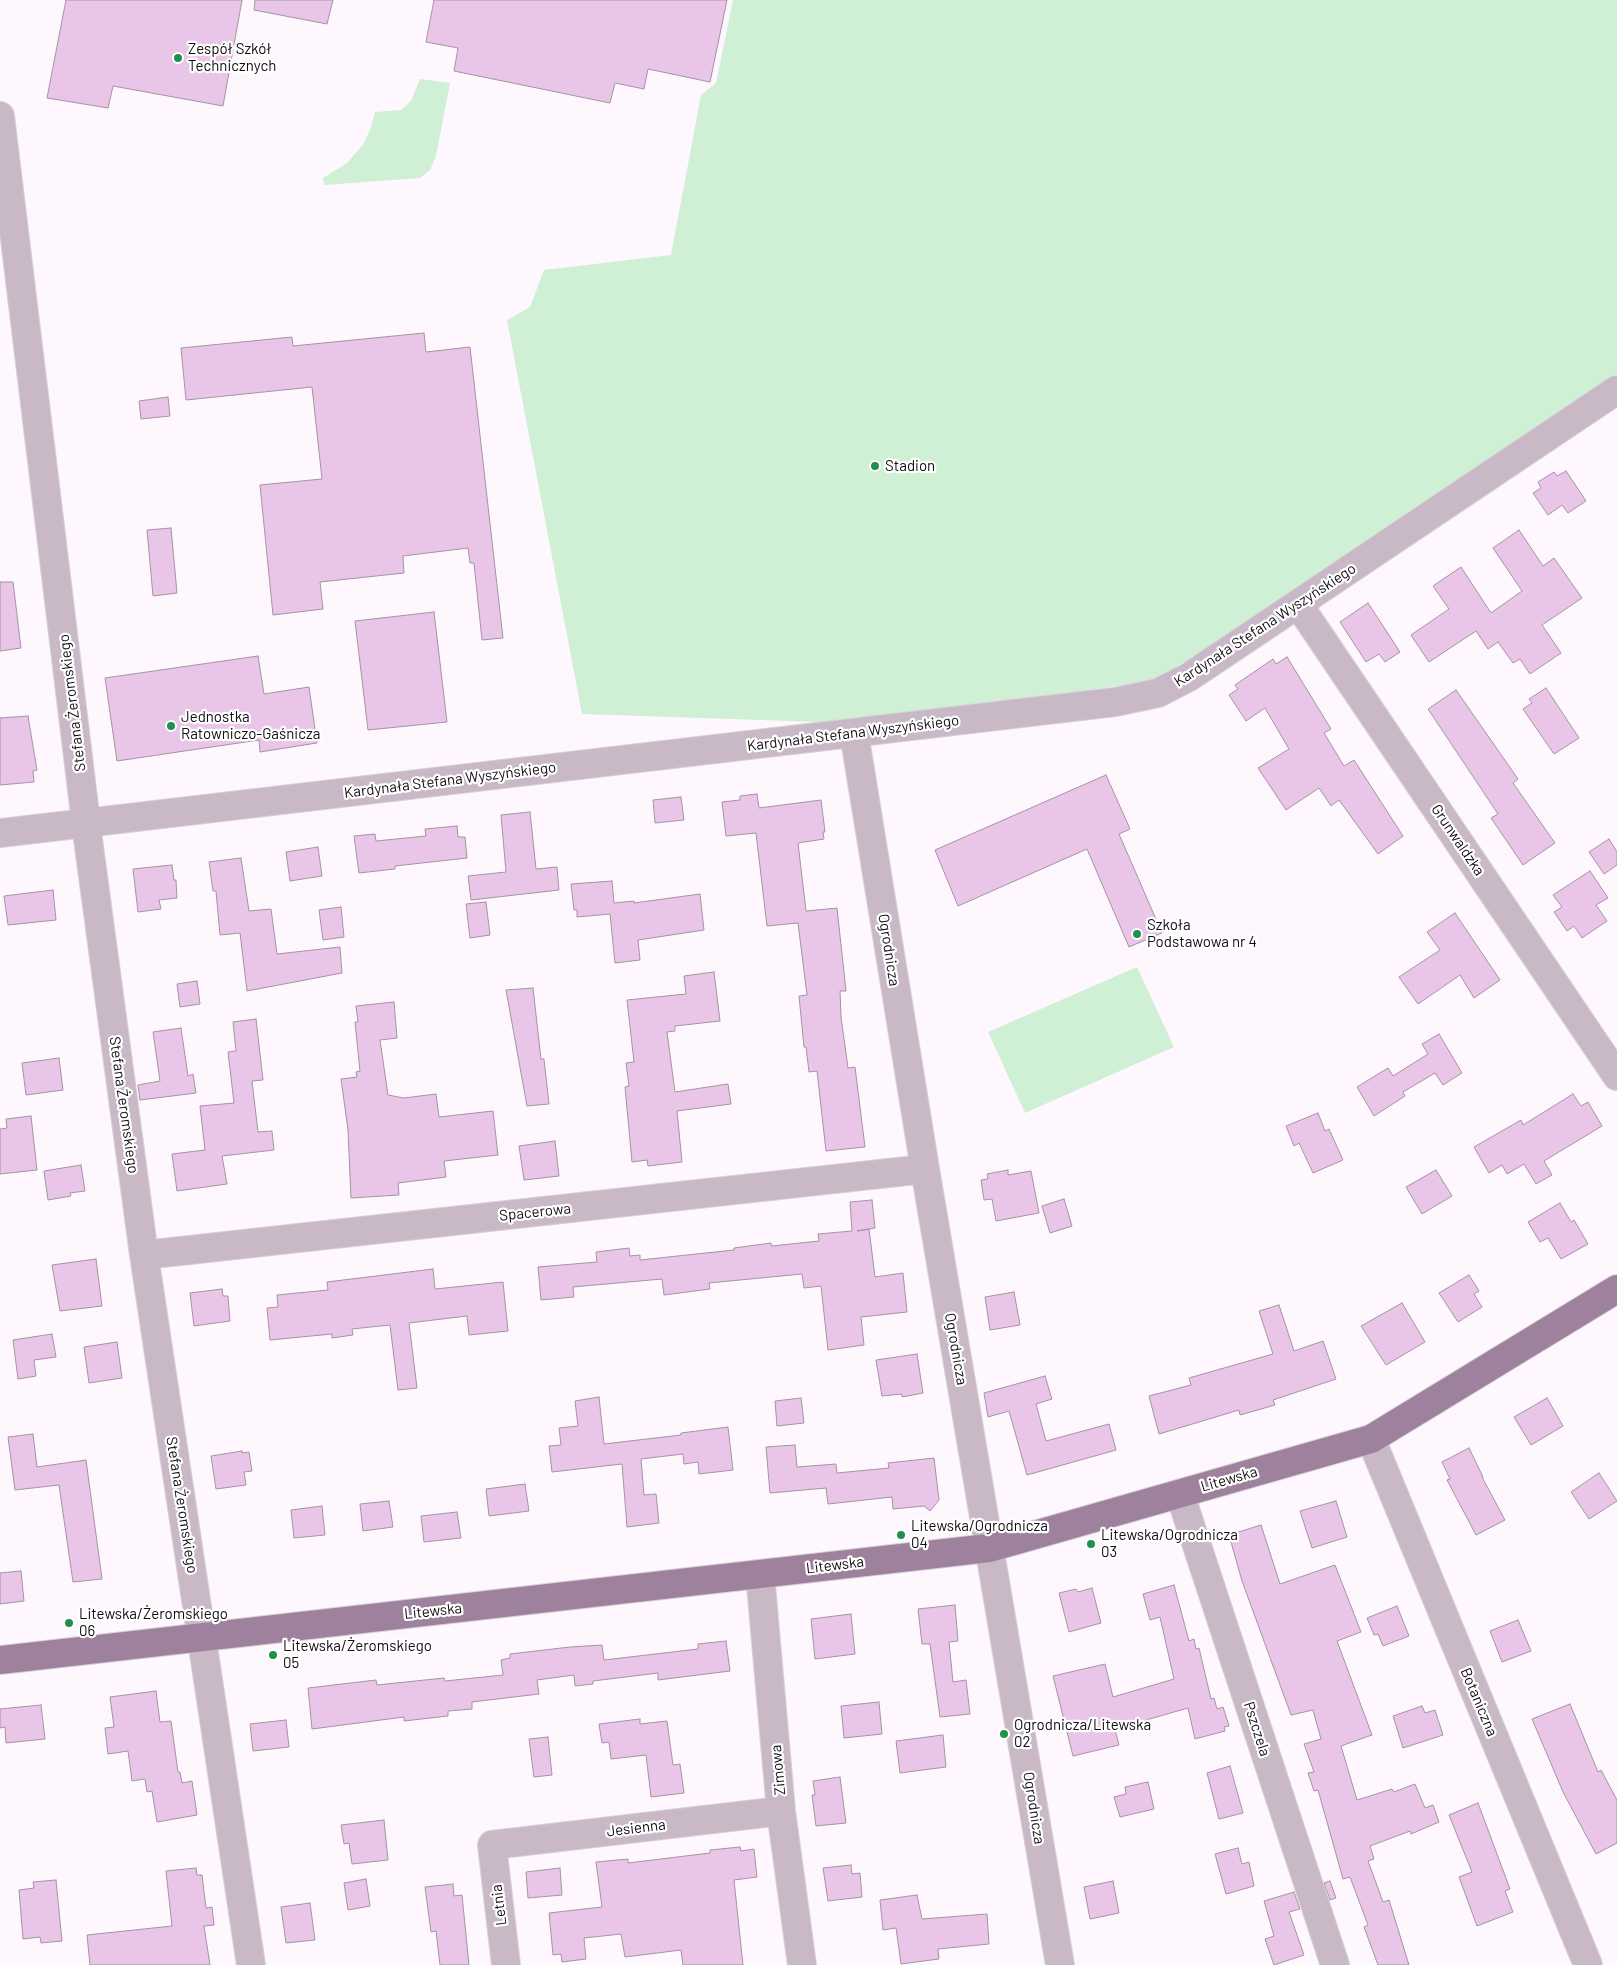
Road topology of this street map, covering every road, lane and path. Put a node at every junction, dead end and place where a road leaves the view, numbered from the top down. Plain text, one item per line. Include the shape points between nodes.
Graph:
1 (0, 116) edge
2 (8, 242) edge
3 (1617, 390) edge
4 (1298, 604) junction
5 (854, 733) junction
6 (86, 823) junction
7 (0, 833) edge
8 (1617, 1076) edge
9 (925, 1169) junction
10 (144, 1255) junction
11 (1617, 1289) edge
12 (1371, 1439) junction
13 (1180, 1494) junction
14 (989, 1548) junction
15 (760, 1574) junction
16 (202, 1637) junction
17 (0, 1660) edge
18 (781, 1811) junction
19 (492, 1845) joint
20 (251, 1965) edge
21 (506, 1965) edge
22 (802, 1965) edge
23 (1060, 1965) edge
24 (1335, 1965) edge
25 (1588, 1965) edge

1 - 2 street, Stefana Żeromskiego
2 - 6 street, Stefana Żeromskiego
3 - 4 street, Kardynała Stefana Wyszyńskiego
4 - 5 street, Kardynała Stefana Wyszyńskiego via 1189,677 1158,693 1116,702
4 - 8 street, Grunwaldzka
5 - 6 street, Kardynała Stefana Wyszyńskiego
5 - 9 street, Ogrodnicza
6 - 7 street, Kardynała Stefana Wyszyńskiego
6 - 10 street, Stefana Żeromskiego
9 - 10 street, Spacerowa
9 - 14 street, Ogrodnicza
10 - 16 street, Stefana Żeromskiego
11 - 12 main road, Litewska
12 - 13 main road, Litewska
12 - 25 street, Botaniczna
13 - 14 main road, Litewska
13 - 24 street, Pszczela
14 - 15 main road, Litewska
14 - 23 street, Ogrodnicza
15 - 16 main road, Litewska
15 - 18 street, Zimowa
16 - 17 main road, Litewska
16 - 20 street, Stefana Żeromskiego
18 - 19 street, Jesienna
18 - 22 street, Zimowa
19 - 21 street, Letnia

